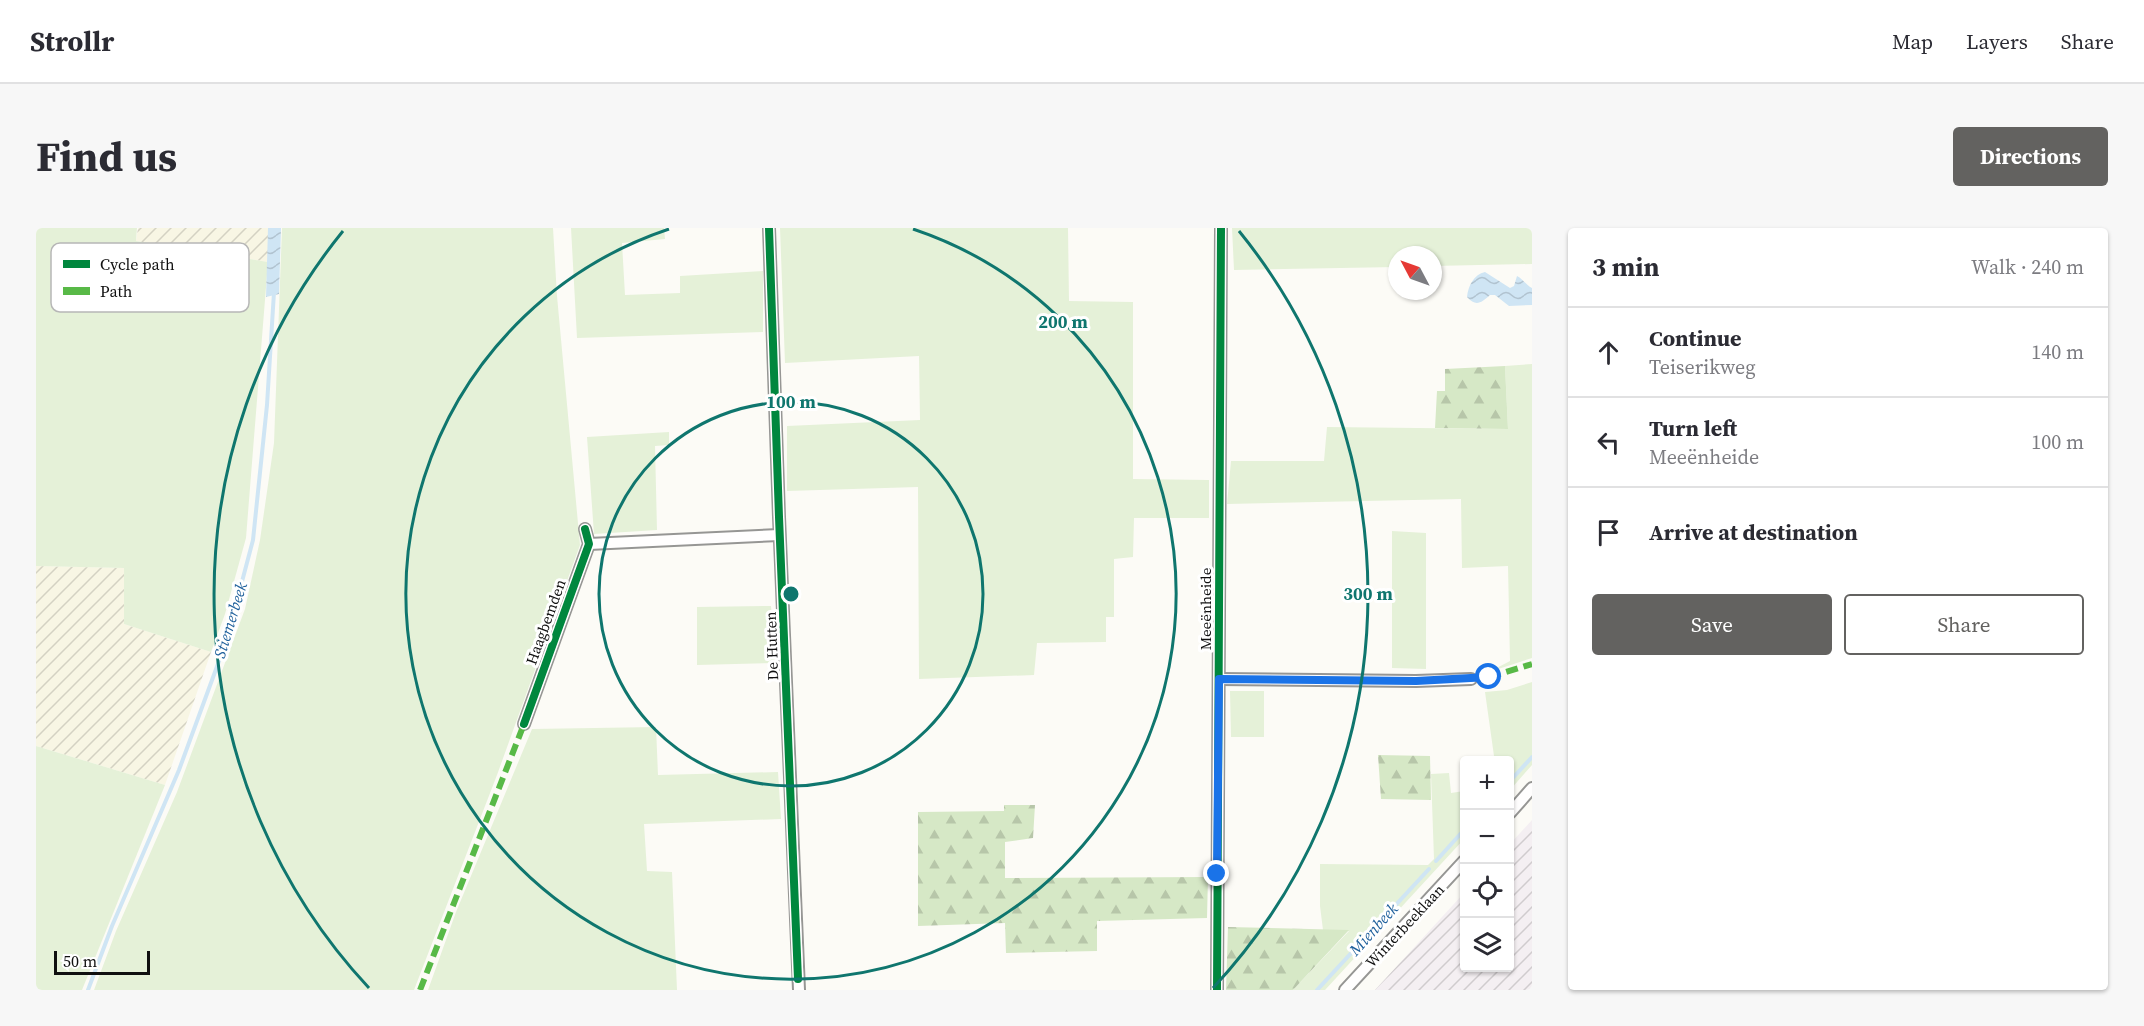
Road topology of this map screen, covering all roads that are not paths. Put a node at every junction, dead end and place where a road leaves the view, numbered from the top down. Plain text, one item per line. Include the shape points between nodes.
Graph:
1 (769, 228) edge
2 (1221, 228) edge
3 (585, 529) dead end
4 (779, 535) junction
5 (588, 544) junction
6 (1219, 679) junction
7 (1472, 679) dead end
8 (524, 724) dead end
9 (1532, 788) edge
10 (1512, 810) edge
11 (1461, 864) edge
12 (799, 990) edge
13 (1217, 990) edge
14 (1345, 990) edge

1 - 4 street, De Hutten
2 - 6 street, Meeënheide
3 - 5 street
4 - 5 street
4 - 12 street, De Hutten
5 - 8 street, Haagbemden
6 - 7 street
6 - 13 street, Meeënheide
9 - 10 street
11 - 14 street, Winterbeeklaan

